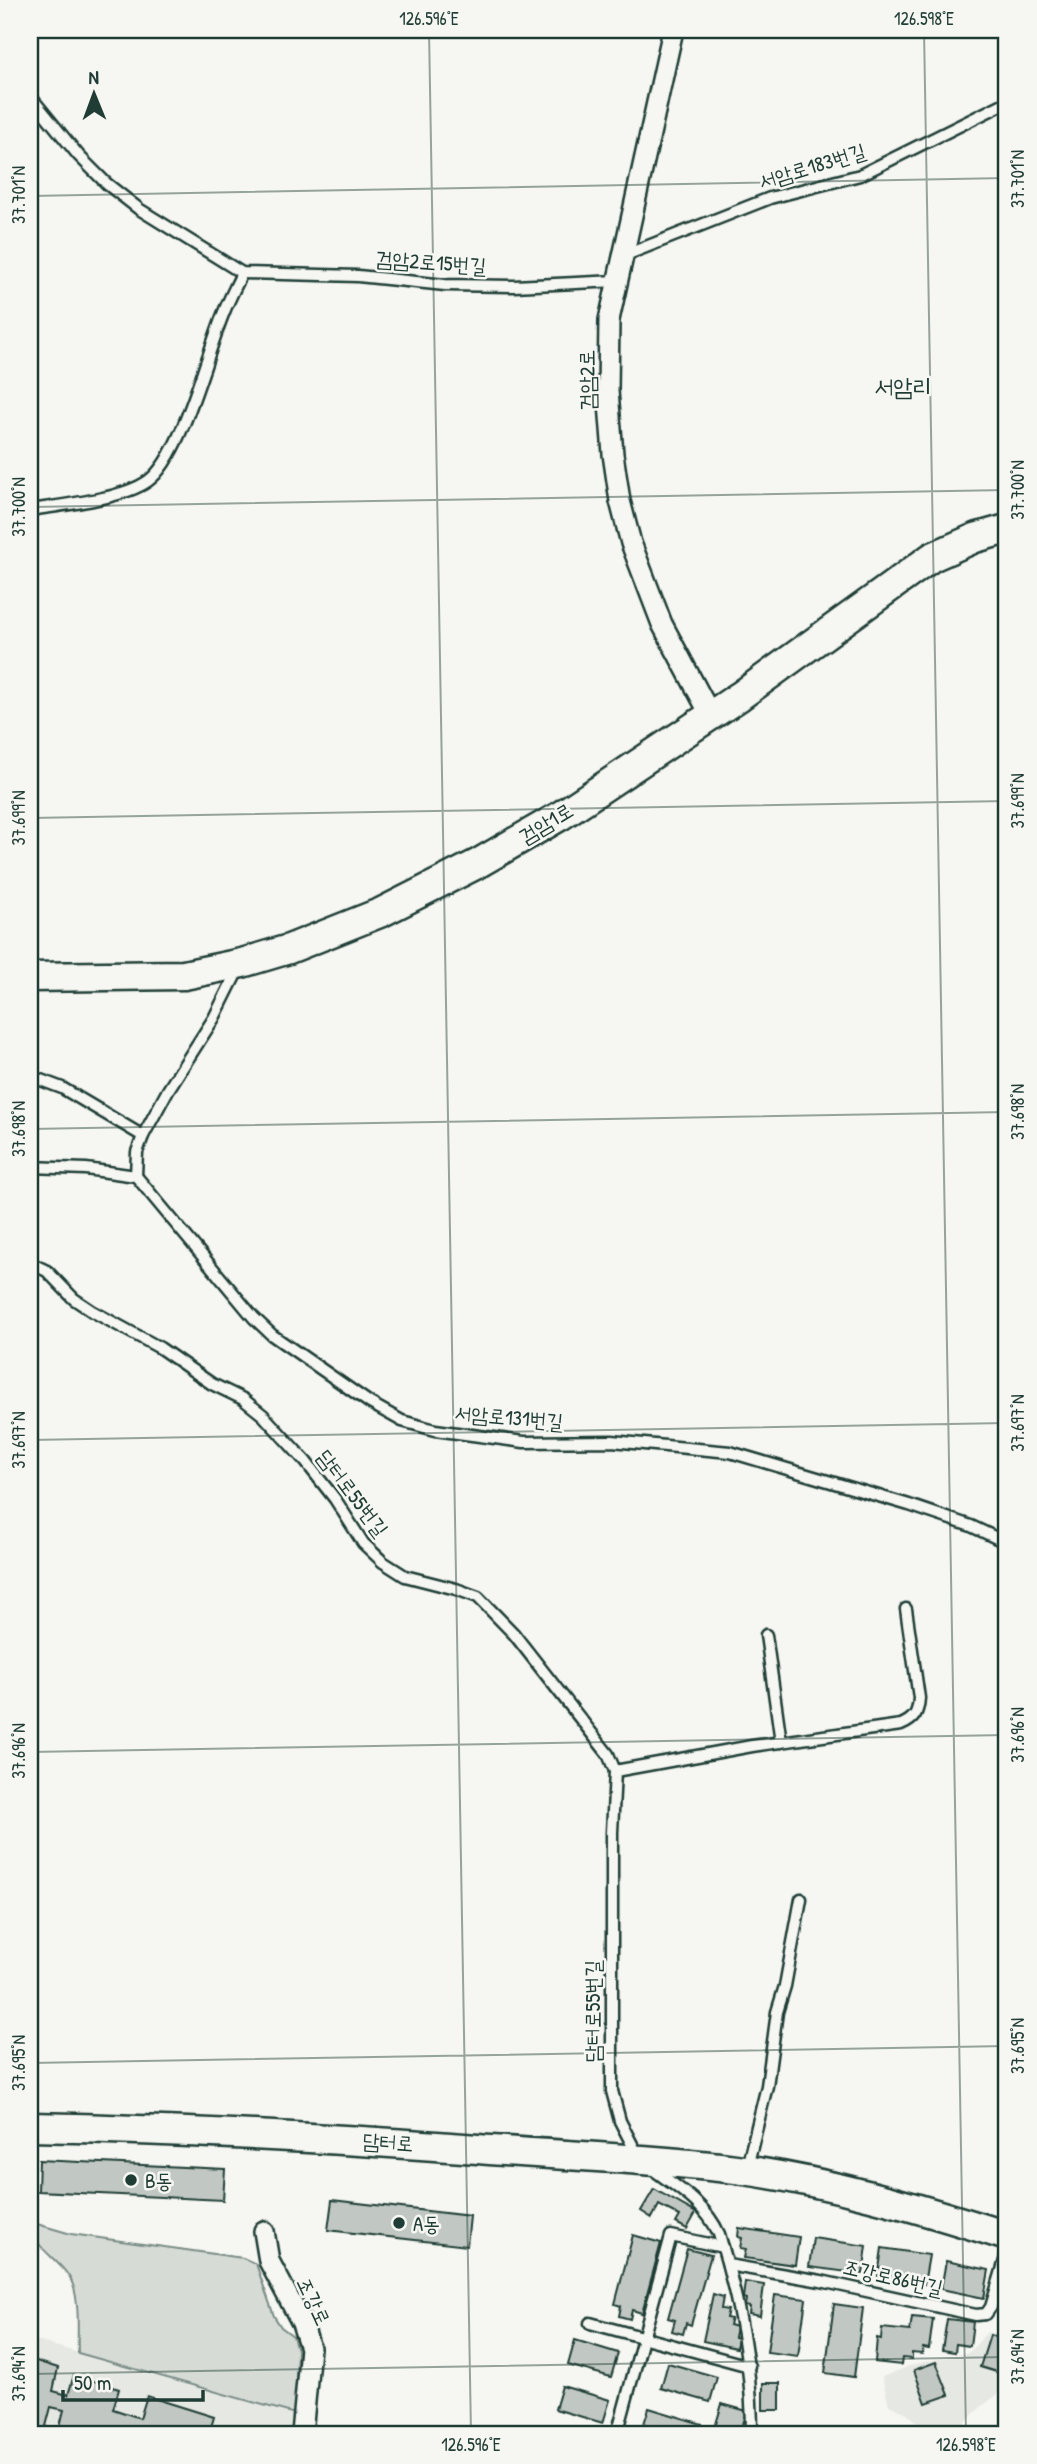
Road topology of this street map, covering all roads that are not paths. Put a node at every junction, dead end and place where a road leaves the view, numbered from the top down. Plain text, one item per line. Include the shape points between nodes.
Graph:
1 (673, 30) edge
2 (30, 96) edge
3 (1007, 102) edge
4 (623, 256) junction
5 (242, 273) junction
6 (617, 281) junction
7 (30, 510) edge
8 (1007, 529) edge
9 (711, 716) junction
10 (242, 963) junction
11 (30, 977) edge
12 (30, 1076) edge
13 (143, 1136) junction
14 (30, 1167) edge
15 (136, 1175) junction
16 (30, 1264) edge
17 (1007, 1543) edge
18 (906, 1609) dead end
19 (766, 1635) dead end
20 (781, 1742) junction
21 (615, 1771) junction
22 (801, 1899) dead end
23 (30, 2127) edge
24 (641, 2161) junction
25 (746, 2171) junction
26 (264, 2231) dead end
27 (1007, 2236) edge
28 (723, 2247) junction
29 (1007, 2254) edge
30 (728, 2265) junction
31 (590, 2323) dead end
32 (643, 2337) junction
33 (749, 2366) junction
34 (302, 2434) edge
35 (617, 2434) edge
36 (752, 2434) edge

1 - 4 street, 검암2로
2 - 5 lane via 107,184
3 - 4 lane, 서암로183번길 via 860,174 770,198
4 - 6 street, 검암2로
5 - 6 lane, 검암2로15번길 via 358,276 445,285
5 - 7 lane via 188,415 150,480 133,490
6 - 9 street, 검암2로 via 609,320 608,391 620,501 648,591
8 - 9 street, 검암1로 via 932,557
9 - 10 street, 검암1로 via 560,816 477,864 382,912
10 - 11 street, 검암1로 via 184,975
10 - 13 lane
12 - 13 lane via 62,1088
13 - 15 lane
14 - 15 lane
15 - 17 lane, 서암로131번길 via 272,1335 402,1421 524,1442 612,1441 730,1452 909,1505
16 - 21 lane, 담터로55번길 via 47,1271 92,1311 160,1348 263,1415 306,1462 363,1543 383,1562 405,1576 478,1597 514,1634 608,1754
18 - 20 lane via 919,1698 914,1720
19 - 20 lane
20 - 21 lane
21 - 24 lane, 담터로55번길 via 612,2091 620,2121
22 - 25 lane via 774,2025 767,2086
23 - 24 street, 담터로 via 311,2136
24 - 25 street, 담터로
24 - 28 lane via 698,2202 712,2217
25 - 27 street, 담터로 via 874,2197
26 - 34 street, 조강로 via 269,2261 310,2348
28 - 30 lane
28 - 32 lane via 671,2236
29 - 30 lane, 조강로86번길 via 991,2307 986,2314 976,2315
30 - 33 lane
31 - 32 lane
32 - 33 lane
32 - 35 lane
33 - 36 lane

